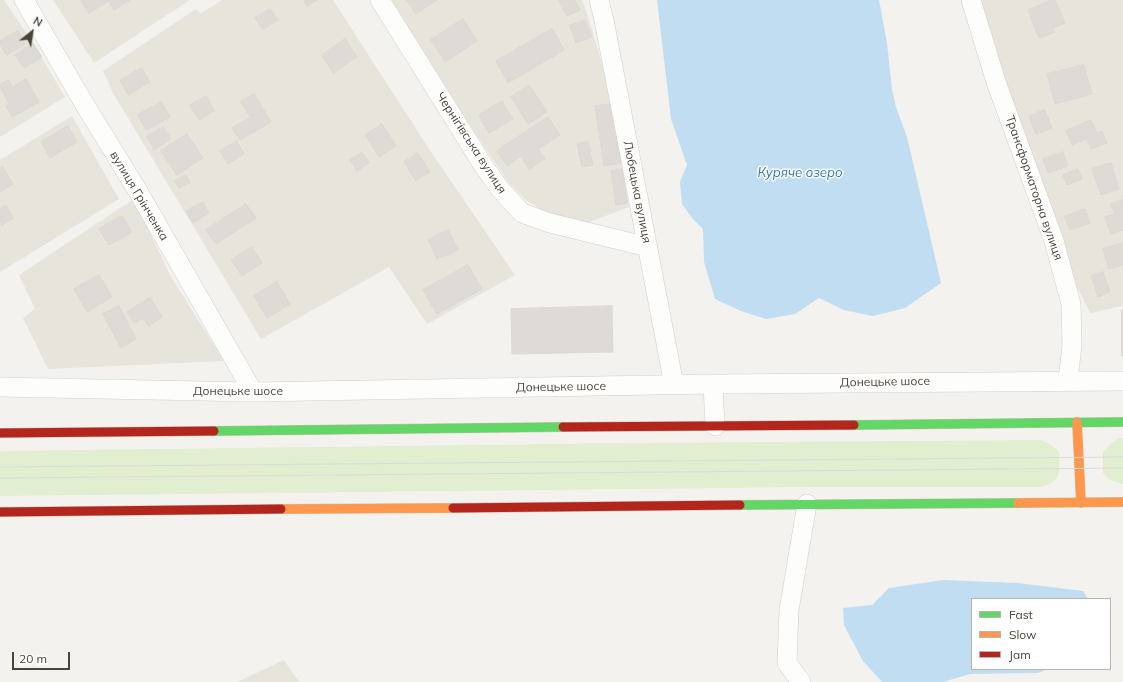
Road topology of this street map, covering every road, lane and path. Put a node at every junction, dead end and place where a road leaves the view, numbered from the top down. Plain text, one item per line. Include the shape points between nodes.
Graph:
1 (24, 0) edge
2 (380, 0) edge
3 (599, 0) edge
4 (971, 0) edge
5 (648, 247) junction
6 (1068, 380) junction
7 (1123, 381) edge
8 (713, 384) junction
9 (674, 385) junction
10 (0, 387) edge
11 (253, 392) junction
12 (1077, 422) junction
13 (1123, 422) edge
14 (715, 426) junction
15 (0, 433) edge
16 (1123, 502) edge
17 (1081, 503) junction
18 (807, 504) junction
19 (0, 512) edge
20 (801, 682) edge

1 - 11 street, вулиця Грінченка
2 - 5 street, Чернігівська вулиця via 483,165 500,190 522,213 550,223
3 - 5 street, Любецька вулиця
4 - 6 street, Трансформаторна вулиця via 996,82 1054,241 1071,304 1072,345
5 - 9 street, Любецька вулиця
6 - 7 street, Донецьке шосе
6 - 8 street, Донецьке шосе
8 - 9 street, Донецьке шосе
8 - 14 street
9 - 11 street, Донецьке шосе
10 - 11 street, Донецьке шосе
12 - 13 highway
12 - 14 highway
12 - 17 highway
14 - 15 highway
16 - 17 highway
17 - 18 highway
18 - 19 highway
18 - 20 street via 789,610 787,663

